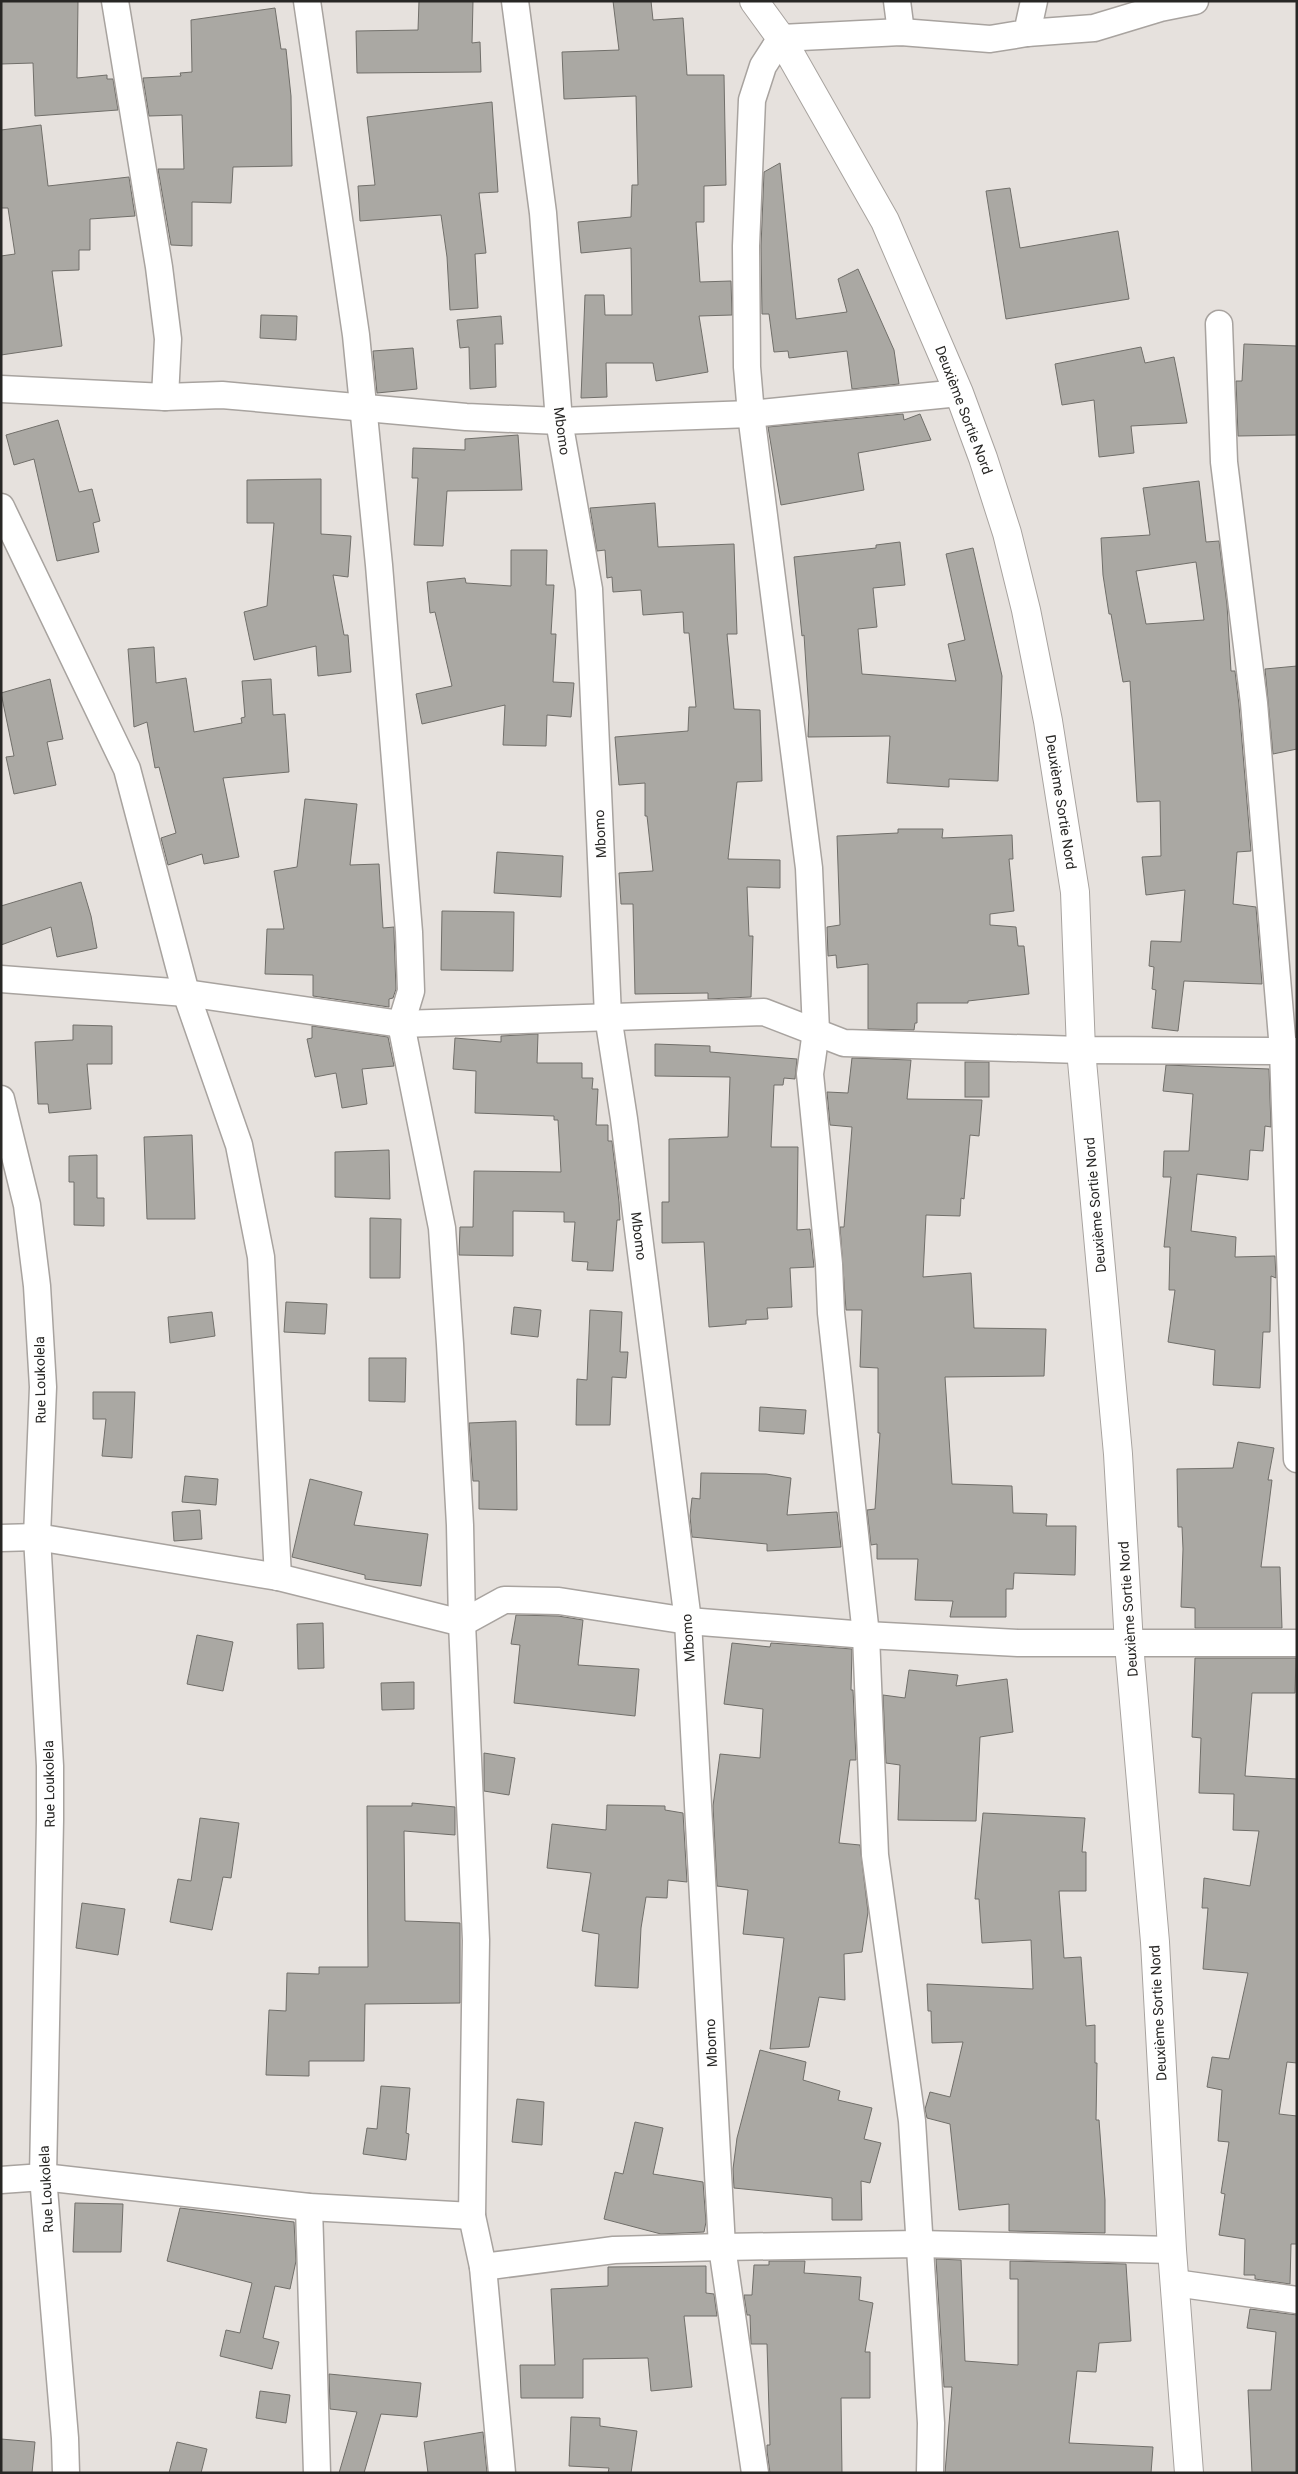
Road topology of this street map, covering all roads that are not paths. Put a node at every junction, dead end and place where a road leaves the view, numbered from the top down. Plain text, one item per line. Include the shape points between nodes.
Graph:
1 (115, 1) edge
2 (307, 1) edge
3 (515, 1) edge
4 (754, 1) edge
5 (897, 1) edge
6 (1034, 1) edge
7 (1195, 1) edge
8 (901, 32) junction
9 (1028, 33) junction
10 (781, 38) junction
11 (1220, 324) dead end
12 (1, 389) edge
13 (959, 393) junction
14 (165, 397) junction
15 (363, 409) junction
16 (751, 414) junction
17 (559, 421) junction
18 (1, 507) edge
19 (1, 978) edge
20 (186, 993) junction
21 (608, 1016) junction
22 (401, 1024) junction
23 (816, 1031) junction
24 (1081, 1050) junction
25 (1290, 1050) edge
26 (1, 1099) edge
27 (1297, 1459) edge
28 (37, 1537) junction
29 (1, 1538) edge
30 (278, 1577) junction
31 (688, 1621) junction
32 (462, 1623) junction
33 (866, 1635) junction
34 (1297, 1643) edge
35 (1129, 1644) junction
36 (43, 2177) junction
37 (1, 2180) edge
38 (309, 2207) junction
39 (472, 2216) junction
40 (918, 2244) junction
41 (722, 2247) junction
42 (1172, 2250) junction
43 (483, 2267) junction
44 (1175, 2283) junction
45 (1297, 2300) edge
46 (66, 2473) edge
47 (317, 2473) edge
48 (502, 2473) edge
49 (755, 2473) edge
50 (930, 2473) edge
51 (1189, 2473) edge

1 - 14 street via 168,338
2 - 15 street via 356,335
3 - 17 street, Mbomo via 543,213
4 - 10 main road, Deuxième Sortie Nord
5 - 8 street
6 - 9 street
7 - 9 street via 1094,28
8 - 9 street via 990,39
8 - 10 street
10 - 13 main road, Deuxième Sortie Nord via 885,221
10 - 16 street via 763,66 752,100 746,246 747,367
11 - 25 street via 1224,462 1254,703
12 - 14 street
13 - 16 street
13 - 24 main road, Deuxième Sortie Nord via 1007,533 1048,720 1075,892
14 - 15 street via 222,395
15 - 17 street
15 - 22 street via 409,932 411,991
16 - 17 street
16 - 23 street via 809,868
17 - 21 street, Mbomo via 589,589
18 - 20 street via 127,769
19 - 20 street
20 - 22 street
20 - 30 street via 238,1145 261,1257
21 - 22 street
21 - 23 street via 764,1012
21 - 31 street, Mbomo
22 - 32 street via 442,1228 460,1525
23 - 24 street via 844,1043
23 - 33 street via 811,1083 831,1313
24 - 25 street
24 - 35 main road, Deuxième Sortie Nord via 1117,1444
25 - 27 street
26 - 28 street, Rue Loukolela via 27,1205 37,1286 43,1387
28 - 29 street
28 - 30 street
28 - 36 street, Rue Loukolela via 50,1766
30 - 32 street
31 - 32 street via 559,1601 504,1600
31 - 33 street
31 - 41 street, Mbomo
32 - 39 street via 476,1940
33 - 35 street via 1018,1643
33 - 40 street via 875,1856 912,2121
34 - 35 street
35 - 42 main road, Deuxième Sortie Nord via 1154,1942
36 - 37 street
36 - 38 street
36 - 46 street, Rue Loukolela
38 - 39 street
38 - 47 street
39 - 43 street
40 - 41 street
40 - 42 street
40 - 50 street via 931,2423
41 - 43 street via 614,2250
41 - 49 street, Mbomo
42 - 44 main road, Deuxième Sortie Nord
43 - 48 street
44 - 45 street
44 - 51 main road, Deuxième Sortie Nord

